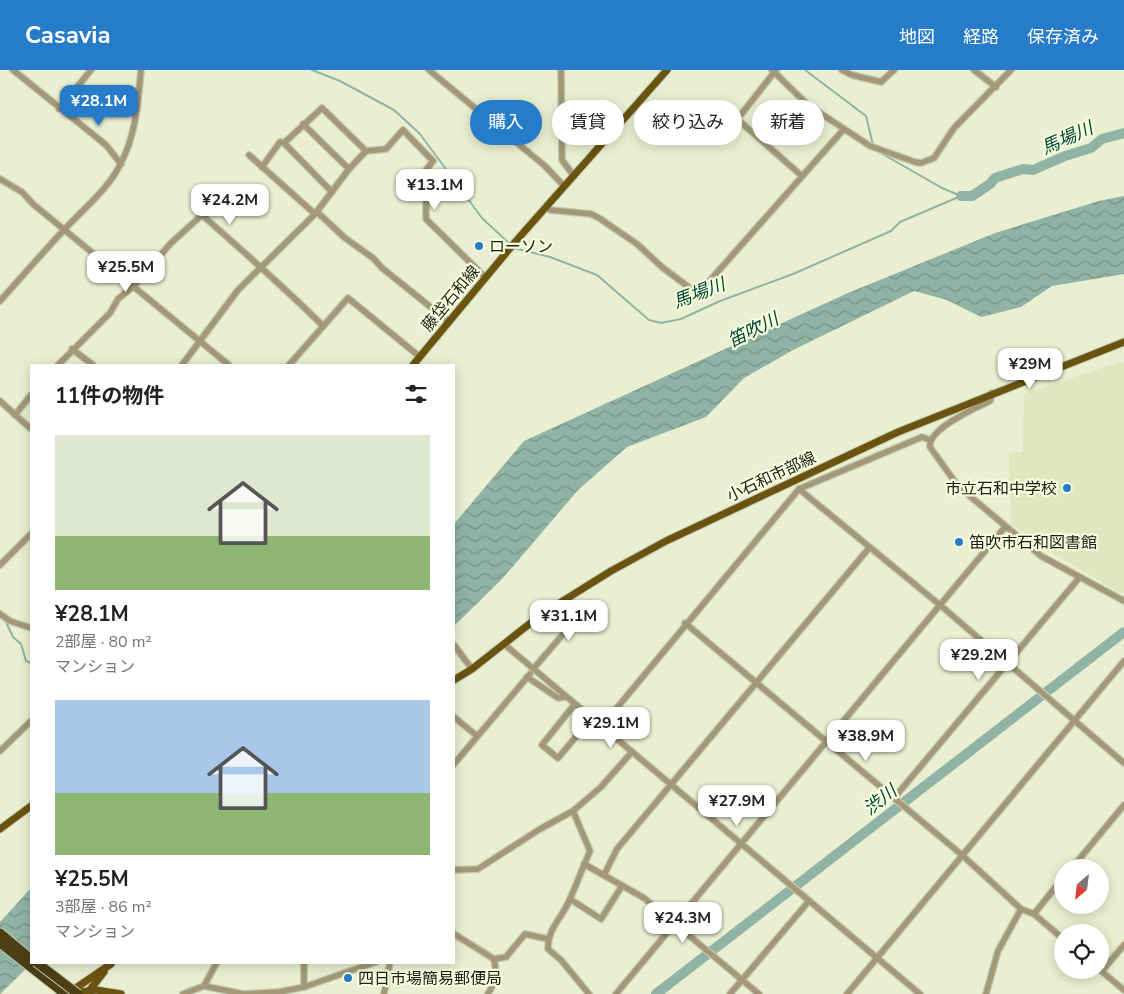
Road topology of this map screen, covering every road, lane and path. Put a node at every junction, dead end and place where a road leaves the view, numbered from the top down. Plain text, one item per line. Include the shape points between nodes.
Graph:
1 (13, 70) edge
2 (91, 70) edge
3 (141, 70) edge
4 (431, 70) edge
5 (561, 70) edge
6 (667, 70) edge
7 (842, 70) edge
8 (894, 70) edge
9 (974, 70) edge
10 (1012, 70) edge
11 (774, 71) edge
12 (996, 87) junction
13 (59, 109) junction
14 (742, 113) edge
15 (742, 123) edge
16 (303, 124) junction
17 (844, 129) junction
18 (284, 143) junction
19 (366, 151) junction
20 (248, 155) dead end
21 (121, 164) junction
22 (262, 167) junction
23 (349, 169) junction
24 (574, 176) junction
25 (802, 176) junction
26 (0, 179) edge
27 (564, 186) junction
28 (332, 192) junction
29 (546, 207) junction
30 (316, 213) junction
31 (64, 230) junction
32 (259, 266) junction
33 (485, 277) junction
34 (134, 286) junction
35 (0, 302) edge
36 (448, 321) junction
37 (323, 326) junction
38 (201, 341) junction
39 (1124, 342) edge
40 (72, 349) junction
41 (420, 357) junction
42 (59, 364) edge
43 (92, 364) edge
44 (183, 364) edge
45 (228, 364) edge
46 (290, 364) edge
47 (414, 364) edge
48 (992, 393) junction
49 (30, 396) edge
50 (0, 401) edge
51 (15, 415) junction
52 (30, 428) edge
53 (930, 440) junction
54 (799, 489) junction
55 (1005, 527) junction
56 (30, 535) edge
57 (869, 548) junction
58 (0, 566) edge
59 (1079, 578) junction
60 (1124, 601) edge
61 (589, 604) dead end
62 (940, 605) junction
63 (0, 614) edge
64 (685, 623) junction
65 (30, 628) edge
66 (504, 644) junction
67 (455, 646) edge
68 (1124, 661) edge
69 (1008, 663) junction
70 (534, 668) dead end
71 (472, 669) junction
72 (455, 679) edge
73 (756, 683) junction
74 (564, 697) junction
75 (574, 705) junction
76 (455, 718) edge
77 (591, 719) junction
78 (1074, 721) junction
79 (30, 722) edge
80 (601, 727) junction
81 (477, 736) junction
82 (826, 741) junction
83 (0, 751) edge
84 (631, 752) junction
85 (455, 763) edge
86 (1124, 763) edge
87 (671, 785) junction
88 (896, 800) junction
89 (1124, 805) edge
90 (30, 807) edge
91 (573, 811) junction
92 (0, 829) edge
93 (741, 844) junction
94 (962, 855) junction
95 (1079, 859) edge
96 (584, 864) junction
97 (455, 870) edge
98 (604, 875) junction
99 (622, 886) junction
100 (1054, 889) edge
101 (570, 899) junction
102 (809, 901) junction
103 (1021, 909) junction
104 (1034, 914) junction
105 (674, 923) junction
106 (1054, 931) edge
107 (0, 933) edge
108 (455, 935) edge
109 (548, 939) junction
110 (0, 943) edge
111 (1124, 945) edge
112 (30, 958) edge
113 (877, 958) junction
114 (494, 959) junction
115 (1109, 961) edge
116 (39, 964) edge
117 (111, 964) edge
118 (111, 964) edge
119 (216, 964) edge
120 (304, 964) edge
121 (370, 964) edge
122 (390, 964) edge
123 (101, 976) junction
124 (1109, 977) edge
125 (742, 980) junction
126 (204, 986) junction
127 (304, 987) junction
128 (108, 990) junction
129 (1124, 990) edge
130 (87, 992) edge
131 (66, 994) edge
132 (71, 994) edge
133 (78, 994) edge
134 (121, 994) edge
135 (182, 994) edge
136 (242, 994) edge
137 (384, 994) edge
138 (488, 994) edge
139 (589, 994) edge
140 (616, 994) edge
141 (730, 994) edge
142 (759, 994) edge
143 (847, 994) edge
144 (920, 994) edge
145 (986, 994) edge

1 - 13 street
2 - 13 street
3 - 21 street via 137,116
4 - 27 street via 545,166
5 - 24 street via 562,160
6 - 24 main road, 藤垈石和線
7 - 8 street via 881,82
9 - 12 street
10 - 12 street
11 - 14 street
11 - 17 street via 808,104
12 - 17 street via 962,119 939,152 928,161 915,162 870,146
13 - 21 street via 106,145
15 - 25 street
16 - 18 street
16 - 19 street via 322,108
16 - 23 street
17 - 25 street
18 - 22 street via 280,142
18 - 28 street
19 - 23 street
19 - 33 street via 386,149 403,130 418,143 433,161 426,170 426,219
20 - 22 street
21 - 31 street via 94,200
22 - 30 street
23 - 28 street
24 - 27 main road, 藤垈石和線
25 - 29 street via 698,294 637,244 599,218
26 - 31 street via 22,192
27 - 29 main road, 藤垈石和線
28 - 30 street
29 - 33 main road, 藤垈石和線
30 - 32 street via 294,237
30 - 36 street
31 - 34 street
31 - 35 street
32 - 34 street via 202,215 171,243
32 - 37 street
32 - 38 street via 221,310
33 - 36 main road, 藤垈石和線
34 - 38 street
34 - 40 street
36 - 41 main road, 藤垈石和線
37 - 41 street via 348,298
37 - 46 street
38 - 44 street
38 - 45 street
39 - 48 main road, 小石和市部線
40 - 42 street
40 - 43 street
41 - 47 main road, 藤垈石和線
48 - 53 street via 990,401 934,433
48 - 66 main road, 小石和市部線 via 898,432 666,541 574,593
49 - 51 street
50 - 51 street
51 - 52 street
53 - 54 street via 922,437
53 - 55 street via 930,447 958,486
54 - 57 street
54 - 64 street
55 - 59 street via 1040,556
55 - 62 street
56 - 58 street
57 - 62 street
57 - 73 street
59 - 60 street
59 - 69 street
61 - 70 street
62 - 69 street
62 - 82 street
63 - 65 street
64 - 73 street
64 - 80 street
66 - 71 main road, 小石和市部線
66 - 74 street
67 - 71 street
68 - 78 street
69 - 78 street
69 - 88 street
71 - 72 main road, 小石和市部線
73 - 82 street
73 - 87 street
74 - 75 street
74 - 81 street via 558,698 528,676
75 - 77 street
75 - 77 street via 542,745 558,758
76 - 81 street
77 - 80 street
78 - 86 street
78 - 94 street
79 - 83 street
80 - 84 street
81 - 85 street
82 - 88 street
82 - 93 street
84 - 87 street
84 - 91 street via 601,788
87 - 93 street
87 - 98 street via 616,849
88 - 94 street
89 - 95 street
90 - 92 main road
91 - 96 street via 590,851
91 - 97 street via 540,828 478,869
93 - 102 street
93 - 105 street
94 - 103 street
94 - 113 street
96 - 98 street
96 - 101 street
98 - 99 street
99 - 101 street via 601,918
99 - 105 street via 644,898
100 - 104 street
101 - 109 street
102 - 113 street
102 - 125 street
103 - 104 street
103 - 145 street via 998,950
104 - 106 street
105 - 125 street
105 - 140 street
107 - 112 highway
108 - 114 street
109 - 114 street via 525,934 506,957
109 - 139 street via 548,950 561,960
110 - 131 highway
111 - 115 street
113 - 143 street
113 - 144 street
114 - 138 street via 497,977
116 - 133 highway, bridge
117 - 131 main road
118 - 123 main road
119 - 126 street
120 - 127 street
121 - 127 street
122 - 137 street
123 - 128 main road via 101,982
123 - 130 main road
124 - 129 street
125 - 141 street
125 - 142 street
126 - 135 street
126 - 136 street
127 - 136 street
128 - 130 main road
128 - 134 main road
130 - 132 main road

